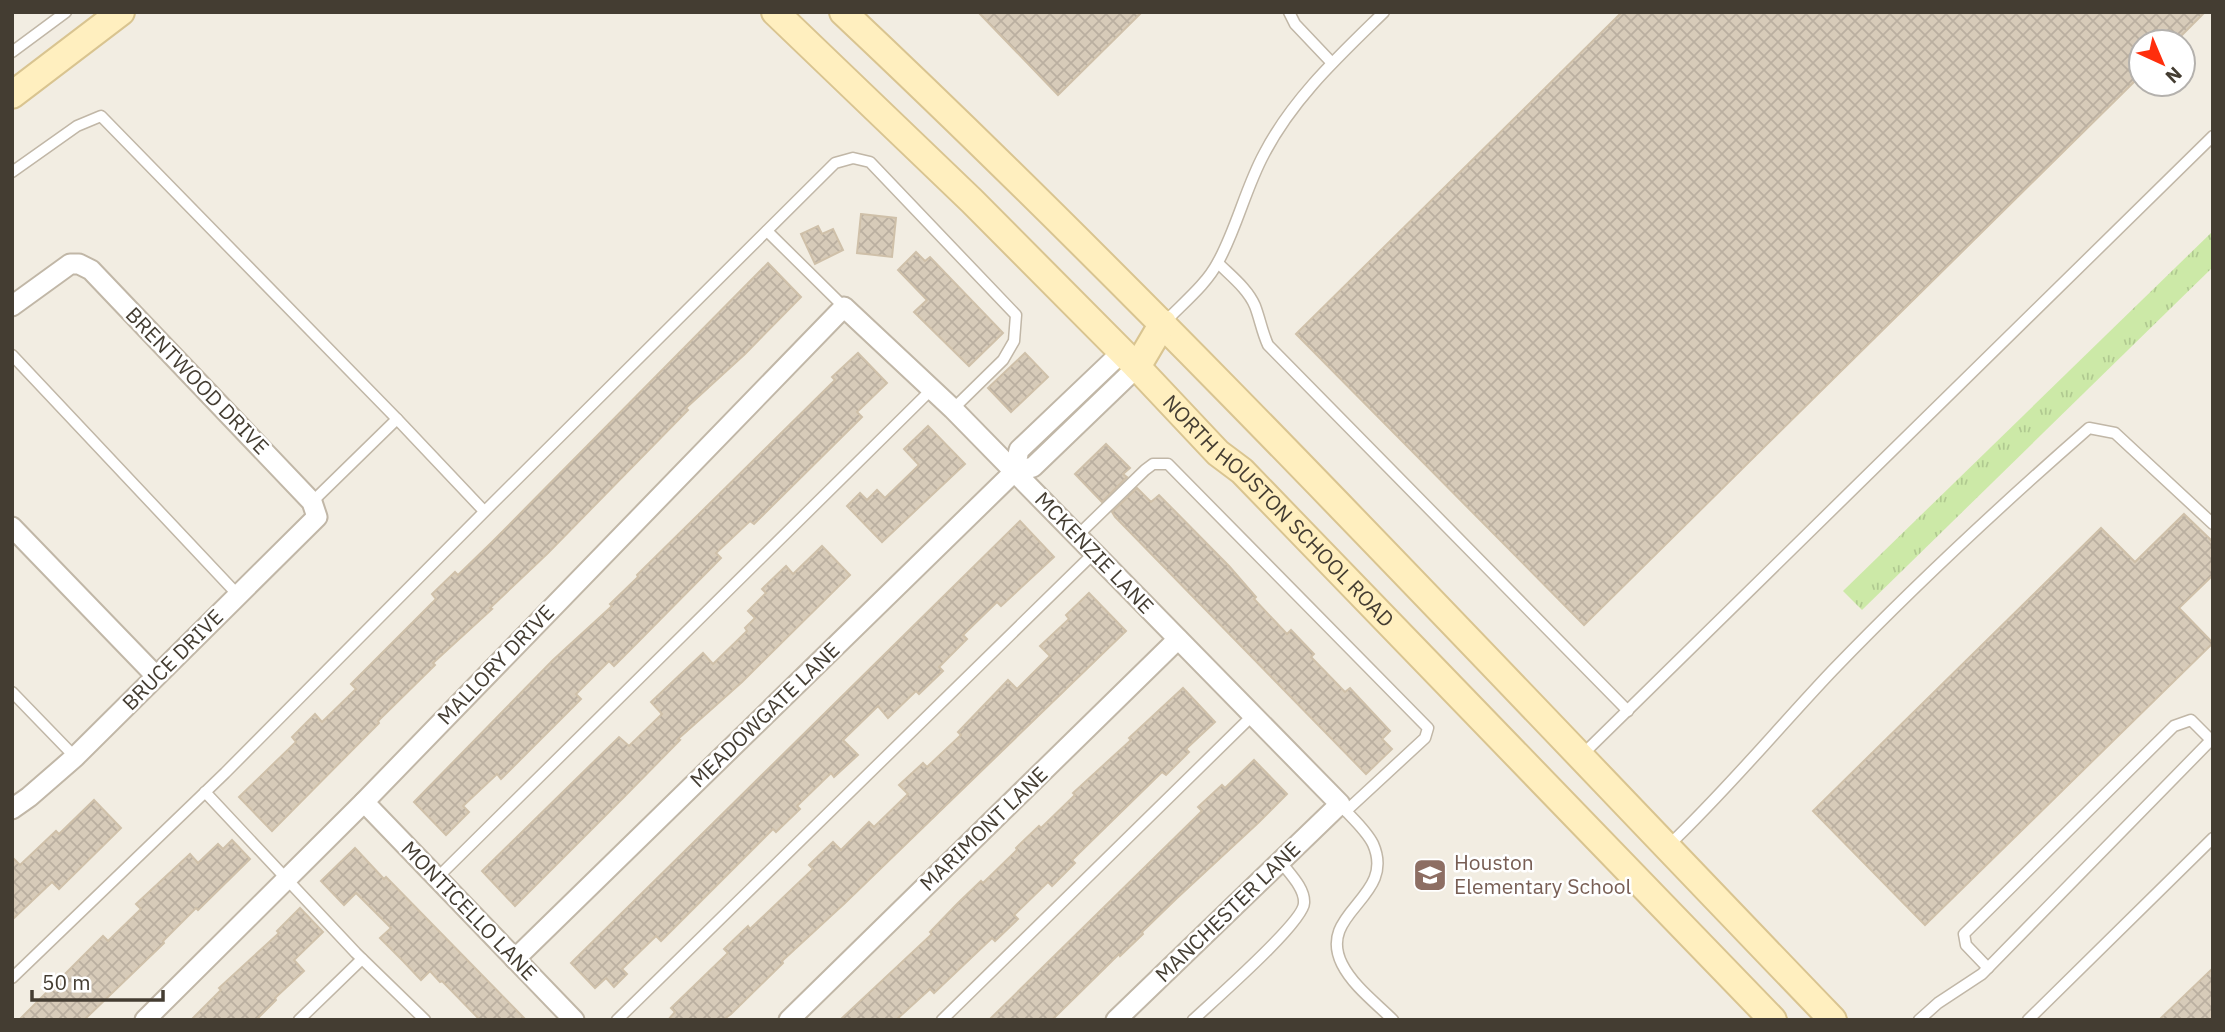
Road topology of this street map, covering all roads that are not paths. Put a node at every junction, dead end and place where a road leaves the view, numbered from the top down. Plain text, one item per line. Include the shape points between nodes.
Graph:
1 (66, 12) edge
2 (121, 12) edge
3 (775, 12) edge
4 (843, 12) edge
5 (1289, 12) edge
6 (1384, 12) edge
7 (12, 52) edge
8 (1332, 63) junction
9 (12, 95) edge
10 (2213, 136) edge
11 (12, 172) edge
12 (766, 231) junction
13 (1218, 263) junction
14 (12, 306) edge
15 (844, 307) junction
16 (1163, 323) junction
17 (12, 355) edge
18 (1129, 359) junction
19 (932, 389) junction
20 (953, 409) junction
21 (397, 419) junction
22 (1014, 472) junction
23 (312, 502) junction
24 (484, 511) junction
25 (2213, 524) edge
26 (12, 527) edge
27 (1077, 536) junction
28 (1094, 553) junction
29 (239, 595) junction
30 (1178, 639) junction
31 (156, 676) junction
32 (12, 692) edge
33 (1628, 711) junction
34 (1253, 715) junction
35 (2212, 739) edge
36 (75, 757) junction
37 (1580, 758) junction
38 (205, 792) junction
39 (363, 802) junction
40 (1343, 807) junction
41 (12, 809) edge
42 (2213, 838) edge
43 (1667, 848) junction
44 (1280, 861) junction
45 (1635, 877) junction
46 (437, 878) junction
47 (286, 879) junction
48 (362, 959) junction
49 (515, 959) junction
50 (1988, 968) junction
51 (12, 978) edge
52 (145, 1020) edge
53 (299, 1020) edge
54 (425, 1020) edge
55 (574, 1020) edge
56 (617, 1020) edge
57 (789, 1020) edge
58 (942, 1020) edge
59 (1116, 1020) edge
60 (1193, 1020) edge
61 (1393, 1020) edge
62 (1773, 1020) edge
63 (1833, 1020) edge
64 (1919, 1020) edge
65 (2028, 1020) edge

1 - 7 lane
2 - 9 main road
3 - 18 main road, NORTH HOUSTON SCHOOL ROAD
4 - 16 main road, NORTH HOUSTON SCHOOL ROAD
5 - 8 lane
6 - 8 lane
8 - 13 lane via 1291,109 1263,155
10 - 33 lane
11 - 21 lane via 77,125 101,117
12 - 15 lane
12 - 20 lane via 835,163 853,158 870,162 1016,315 1014,341 1003,360
12 - 24 lane
13 - 16 lane
13 - 33 lane via 1246,290 1268,345
14 - 23 street, BRENTWOOD DRIVE via 70,264 90,270
15 - 19 street, MCKENZIE LANE
15 - 39 street, MALLORY DRIVE
16 - 18 main road
16 - 37 main road, NORTH HOUSTON SCHOOL ROAD
17 - 29 lane
18 - 22 street, MEADOWGATE LANE via 1018,450
18 - 45 main road, NORTH HOUSTON SCHOOL ROAD
19 - 20 street, MCKENZIE LANE
19 - 46 lane
20 - 22 street, MCKENZIE LANE
21 - 23 lane
21 - 24 lane
22 - 27 street, MCKENZIE LANE
22 - 49 street, MEADOWGATE LANE
23 - 29 street, BRUCE DRIVE via 317,517
24 - 38 lane
25 - 43 lane via 2115,433 2089,428 2013,495 1834,669
26 - 31 street
27 - 28 street, MCKENZIE LANE
27 - 40 lane via 1145,470 1153,464 1168,464 1428,728 1425,738
28 - 30 street, MCKENZIE LANE
28 - 56 lane
29 - 31 street, BRUCE DRIVE
30 - 34 street, MCKENZIE LANE
30 - 57 street, MARIMONT LANE
31 - 36 street, BRUCE DRIVE
32 - 36 lane
33 - 37 lane
34 - 40 street, MCKENZIE LANE
34 - 58 lane
35 - 50 lane
35 - 50 lane via 2191,720 2174,726 1964,934 1966,945
36 - 41 street, BRUCE DRIVE
37 - 43 main road, NORTH HOUSTON SCHOOL ROAD
38 - 47 lane
38 - 51 lane
39 - 46 street, MONTICELLO LANE
39 - 47 street, MALLORY DRIVE
40 - 44 street, MANCHESTER LANE
40 - 61 lane via 1373,843 1377,867 1370,890 1339,929 1337,946 1350,977
42 - 65 lane
43 - 45 main road
43 - 63 main road, NORTH HOUSTON SCHOOL ROAD
44 - 59 street, MANCHESTER LANE
44 - 60 lane via 1301,890 1302,913
45 - 62 main road, NORTH HOUSTON SCHOOL ROAD
46 - 49 street, MONTICELLO LANE
47 - 48 lane
47 - 52 street, MALLORY DRIVE
48 - 53 lane
48 - 54 lane
49 - 55 street, MONTICELLO LANE
50 - 64 lane

